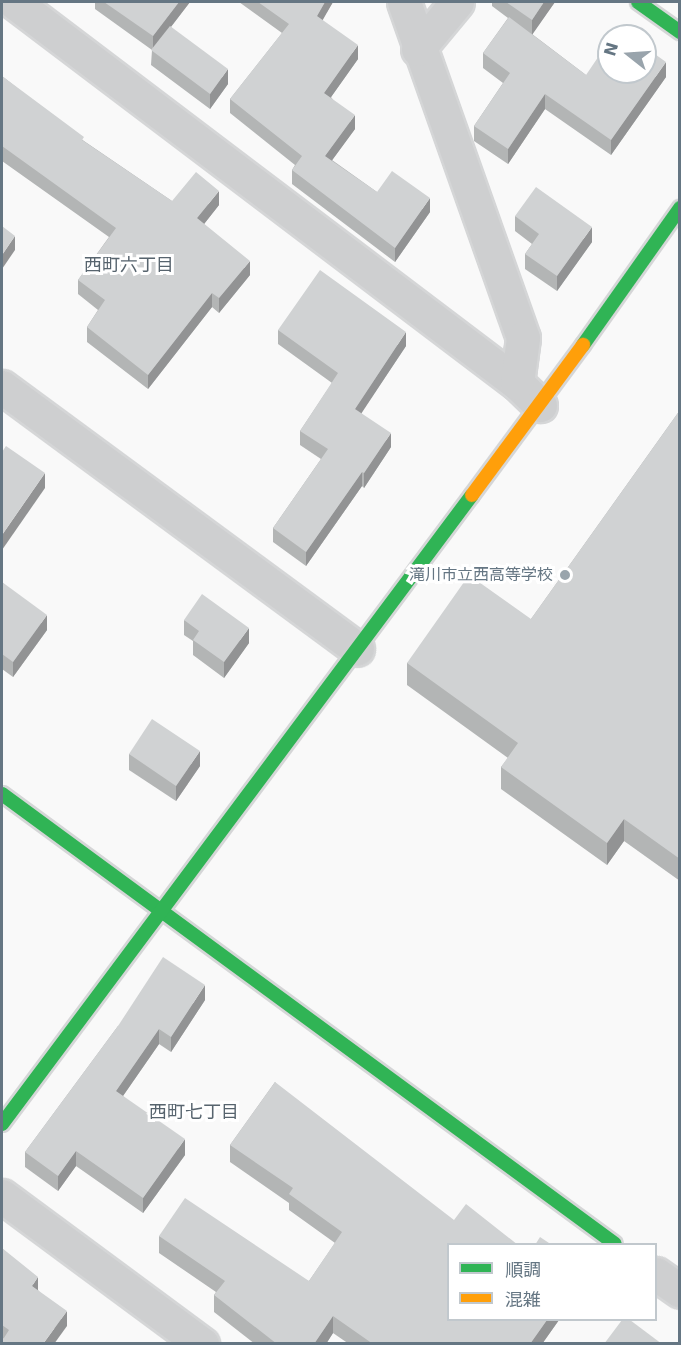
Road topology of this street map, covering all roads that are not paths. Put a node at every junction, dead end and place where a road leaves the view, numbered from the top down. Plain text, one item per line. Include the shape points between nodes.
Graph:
1 (14, 2) edge
2 (404, 2) edge
3 (457, 2) edge
4 (638, 2) edge
5 (680, 33) edge
6 (418, 49) junction
7 (680, 208) edge
8 (2, 387) edge
9 (528, 394) junction
10 (357, 649) junction
11 (2, 794) edge
12 (161, 911) junction
13 (2, 1124) edge
14 (2, 1196) edge
15 (612, 1243) edge
16 (657, 1275) edge
17 (680, 1292) edge
18 (202, 1344) edge

1 - 9 street
2 - 6 street
3 - 6 street
4 - 5 street
6 - 9 street via 523,338
7 - 9 street
8 - 10 street
9 - 10 street
10 - 12 street
11 - 12 street
12 - 13 street
12 - 15 street
14 - 18 street
16 - 17 street

